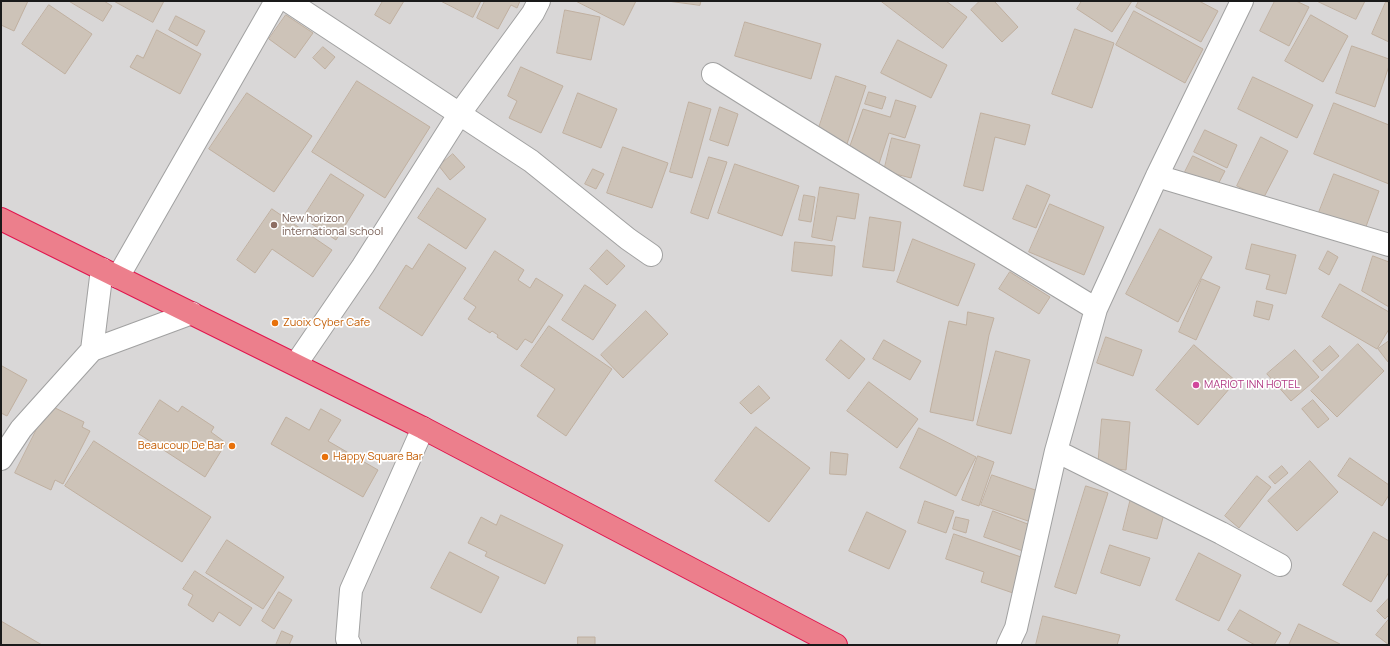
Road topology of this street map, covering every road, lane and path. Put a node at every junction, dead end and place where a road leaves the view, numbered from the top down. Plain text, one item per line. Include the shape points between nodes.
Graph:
1 (276, 1) edge
2 (288, 1) edge
3 (539, 1) edge
4 (1242, 1) edge
5 (713, 74) dead end
6 (460, 113) junction
7 (1157, 176) junction
8 (1, 220) edge
9 (1389, 246) edge
10 (651, 255) dead end
11 (110, 273) junction
12 (1096, 309) junction
13 (192, 313) junction
14 (92, 350) junction
15 (296, 364) junction
16 (423, 428) junction
17 (1056, 451) junction
18 (1, 459) edge
19 (1280, 565) dead end
20 (350, 645) edge
21 (836, 645) edge
22 (1008, 645) edge

1 - 11 street
2 - 6 street
3 - 6 street via 533,13
4 - 7 street
5 - 12 street via 823,144
6 - 10 street via 531,161
6 - 15 street via 363,266
7 - 9 street
7 - 12 street
8 - 11 highway
11 - 13 highway
11 - 14 street
12 - 17 street
13 - 14 street
13 - 15 highway
14 - 18 street via 21,430
15 - 16 highway
16 - 20 street via 351,590 347,639
16 - 21 highway
17 - 19 street
17 - 22 street via 1016,628

